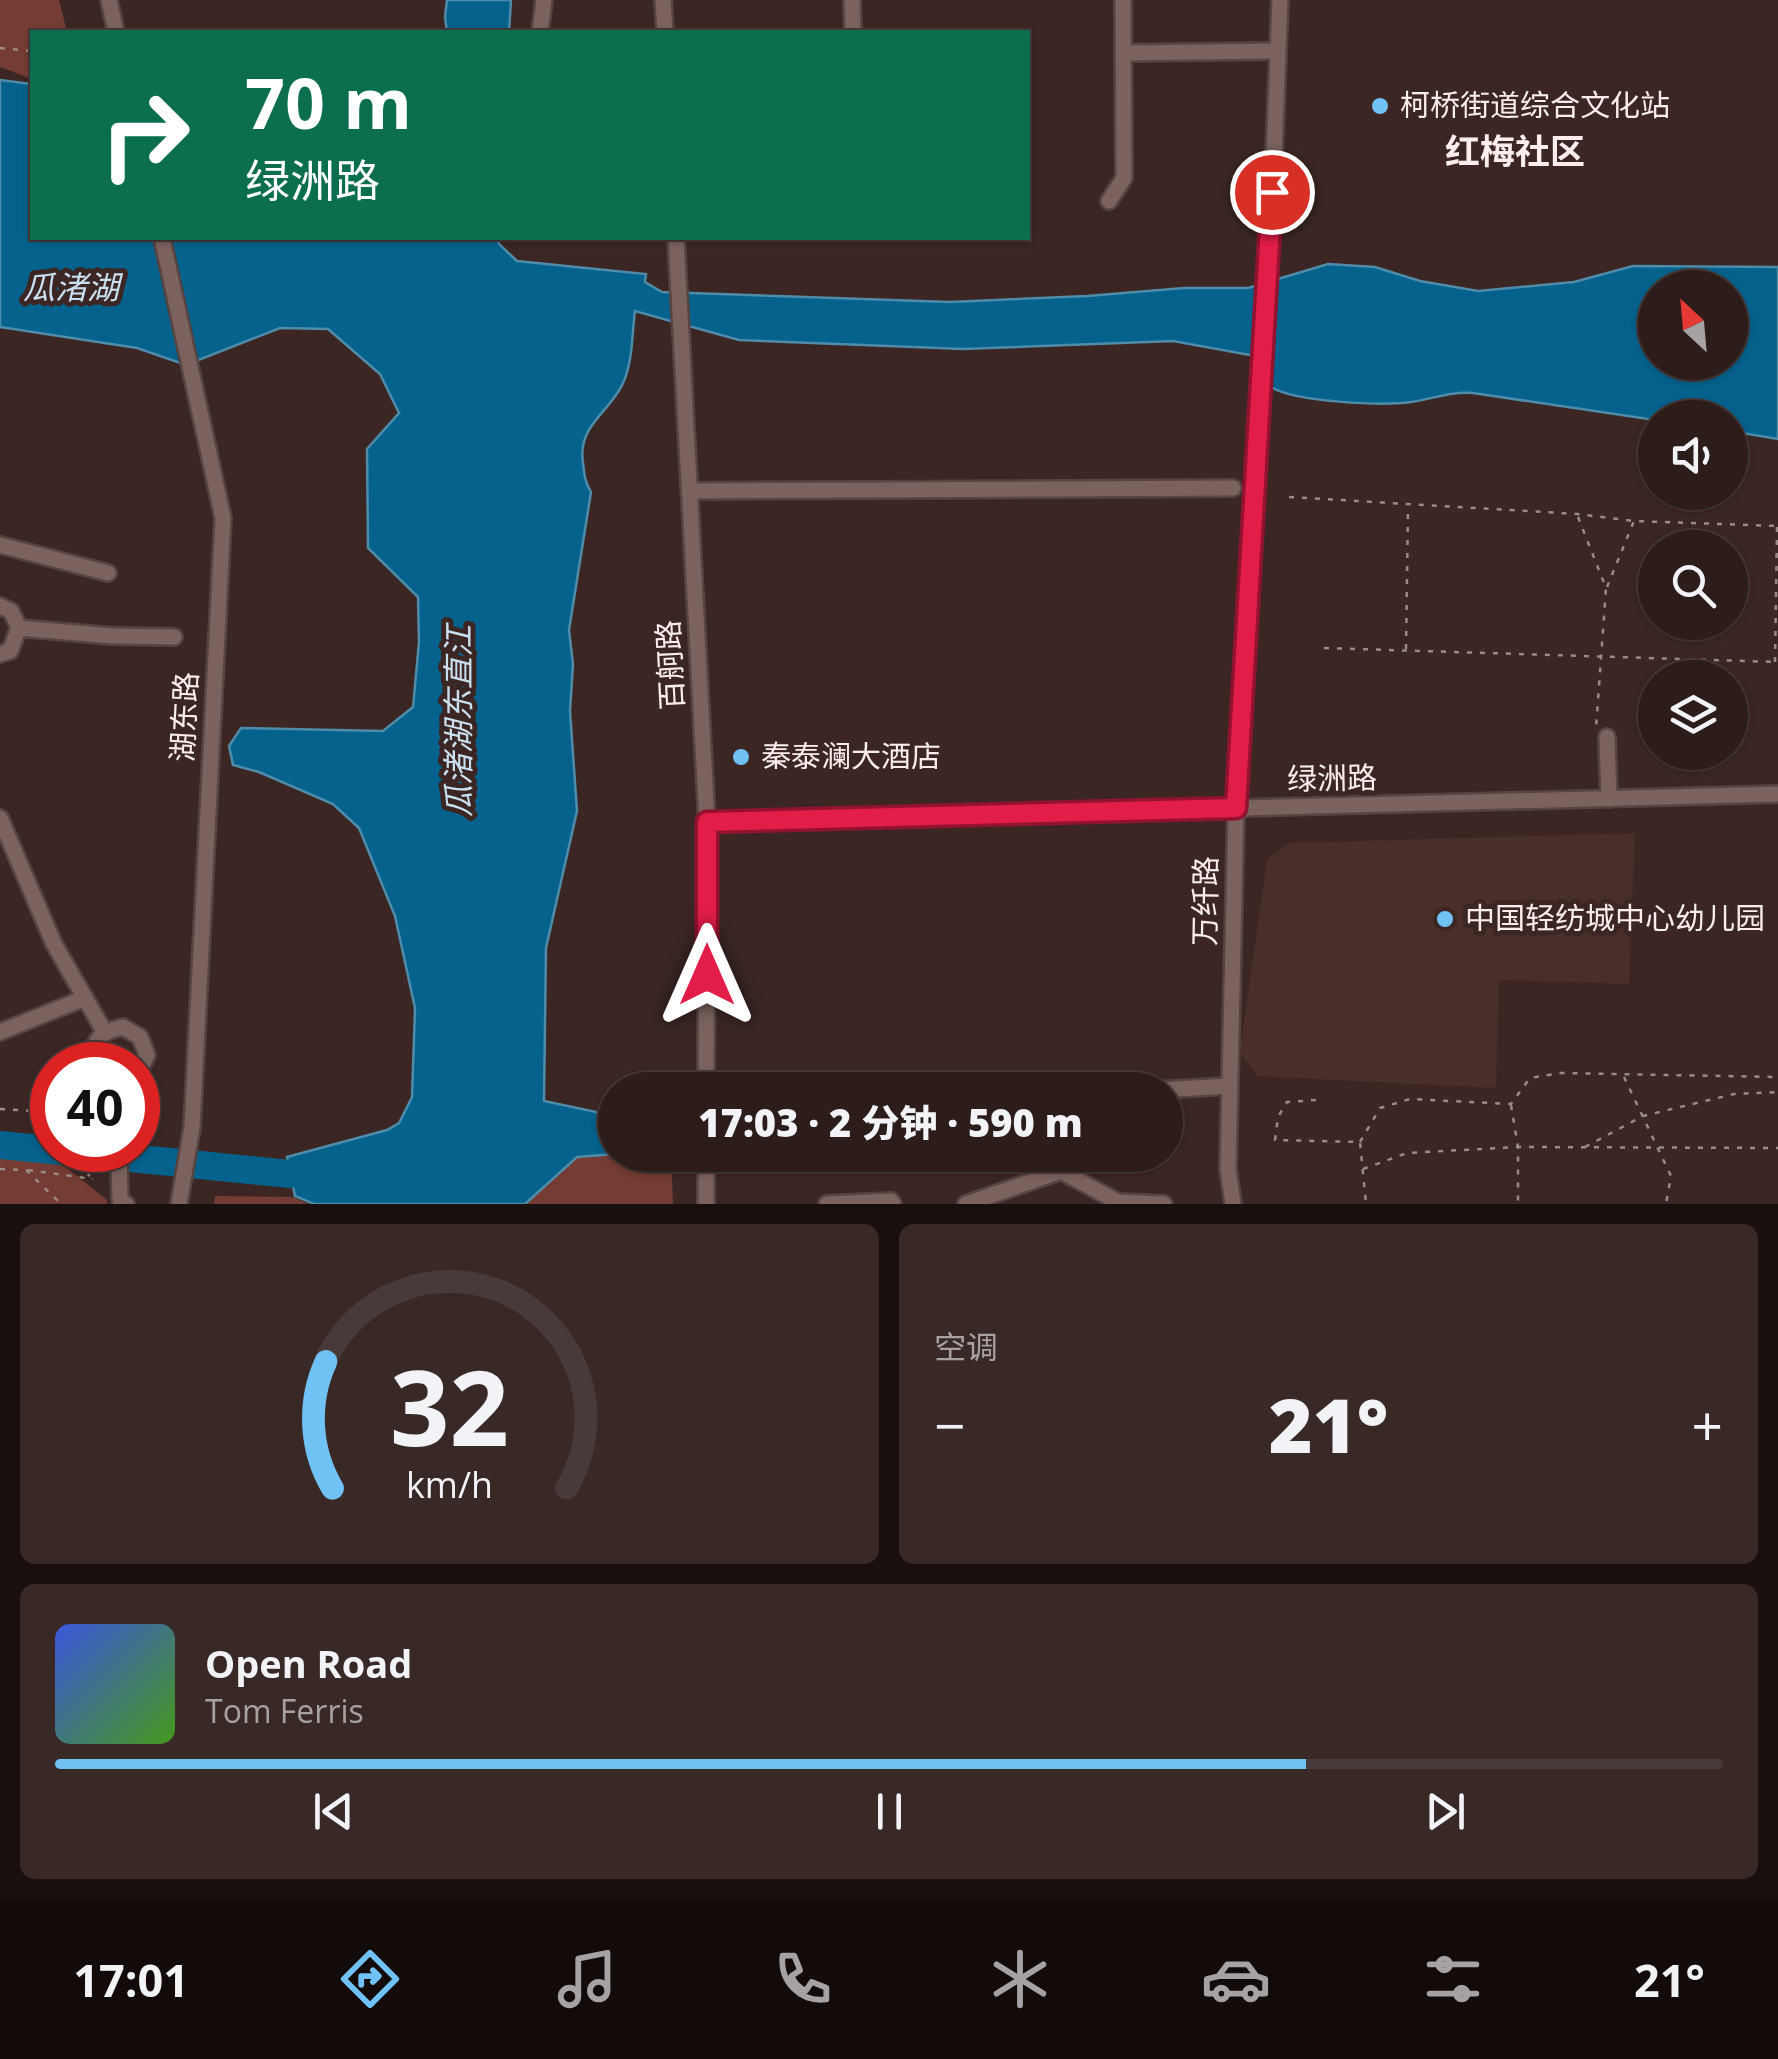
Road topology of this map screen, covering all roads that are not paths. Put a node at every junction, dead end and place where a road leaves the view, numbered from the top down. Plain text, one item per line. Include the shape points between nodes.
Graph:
1 (109, 0) edge
2 (544, 0) edge
3 (664, 0) edge
4 (852, 0) edge
5 (1124, 0) edge
6 (1280, 0) edge
7 (116, 30) edge
8 (540, 30) edge
9 (665, 30) edge
10 (852, 30) edge
11 (1278, 51) junction
12 (1124, 53) junction
13 (1109, 201) dead end
14 (162, 240) edge
15 (676, 240) edge
16 (1234, 488) dead end
17 (690, 491) junction
18 (0, 546) edge
19 (108, 573) dead end
20 (0, 606) edge
21 (19, 628) junction
22 (174, 637) dead end
23 (0, 654) edge
24 (1601, 739) road end
25 (1778, 794) edge
26 (1609, 799) junction
27 (1236, 808) junction
28 (0, 818) edge
29 (707, 822) junction
30 (85, 998) junction
31 (104, 1031) junction
32 (0, 1032) edge
33 (95, 1042) edge
34 (142, 1042) edge
35 (706, 1072) edge
36 (1229, 1086) junction
37 (1183, 1089) edge
38 (117, 1172) edge
39 (706, 1172) edge
40 (126, 1204) edge
41 (179, 1204) edge
42 (706, 1204) edge
43 (827, 1204) edge
44 (894, 1204) edge
45 (966, 1204) edge
46 (1164, 1204) edge
47 (1233, 1204) edge

1 - 7 street
2 - 8 street
3 - 9 street
4 - 10 street
5 - 12 street
6 - 11 street, 万纤路
11 - 12 street
11 - 27 street, 万纤路
12 - 13 street via 1124,178
14 - 41 street, 湖东路 via 223,518 192,1128
15 - 17 street, 百舸路
16 - 17 street
17 - 29 street, 百舸路
18 - 19 street
20 - 21 street via 11,611
21 - 22 street
21 - 23 street via 10,650
24 - 26 street
25 - 26 street, 绿洲路
26 - 27 street, 绿洲路
27 - 29 street, 绿洲路
27 - 36 street, 万纤路
28 - 30 street
29 - 35 street, 百舸路
30 - 31 street
30 - 32 street
31 - 33 street
31 - 34 street via 123,1027
36 - 37 street
36 - 47 street, 万纤路
38 - 40 street
39 - 42 street
43 - 44 street
45 - 46 street via 1060,1171 1118,1202

